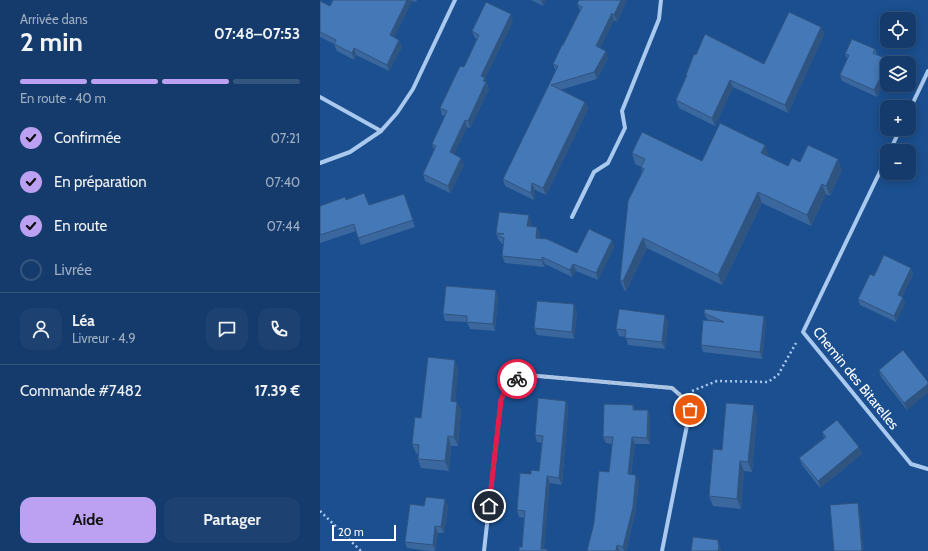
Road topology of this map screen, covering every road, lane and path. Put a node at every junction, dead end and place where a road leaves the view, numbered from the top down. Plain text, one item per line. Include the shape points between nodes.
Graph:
1 (455, 0) edge
2 (661, 0) edge
3 (928, 71) edge
4 (320, 97) edge
5 (914, 100) edge
6 (381, 131) junction
7 (320, 163) edge
8 (880, 172) edge
9 (572, 217) dead end
10 (803, 332) junction
11 (680, 395) junction
12 (928, 469) edge
13 (320, 511) edge
14 (361, 551) edge
15 (484, 551) edge
16 (662, 551) edge

1 - 6 street via 413,89
2 - 9 street via 660,19 622,111 624,128 608,163 594,172
3 - 5 street
4 - 6 street
6 - 7 street via 350,152
8 - 10 street, Chemin des Bitarelles
10 - 11 path via 778,376 768,382 717,380
10 - 12 street, Chemin des Bitarelles via 911,464
11 - 15 street via 672,388 534,375 526,375 509,382 501,400
11 - 16 street via 690,410
13 - 14 path

